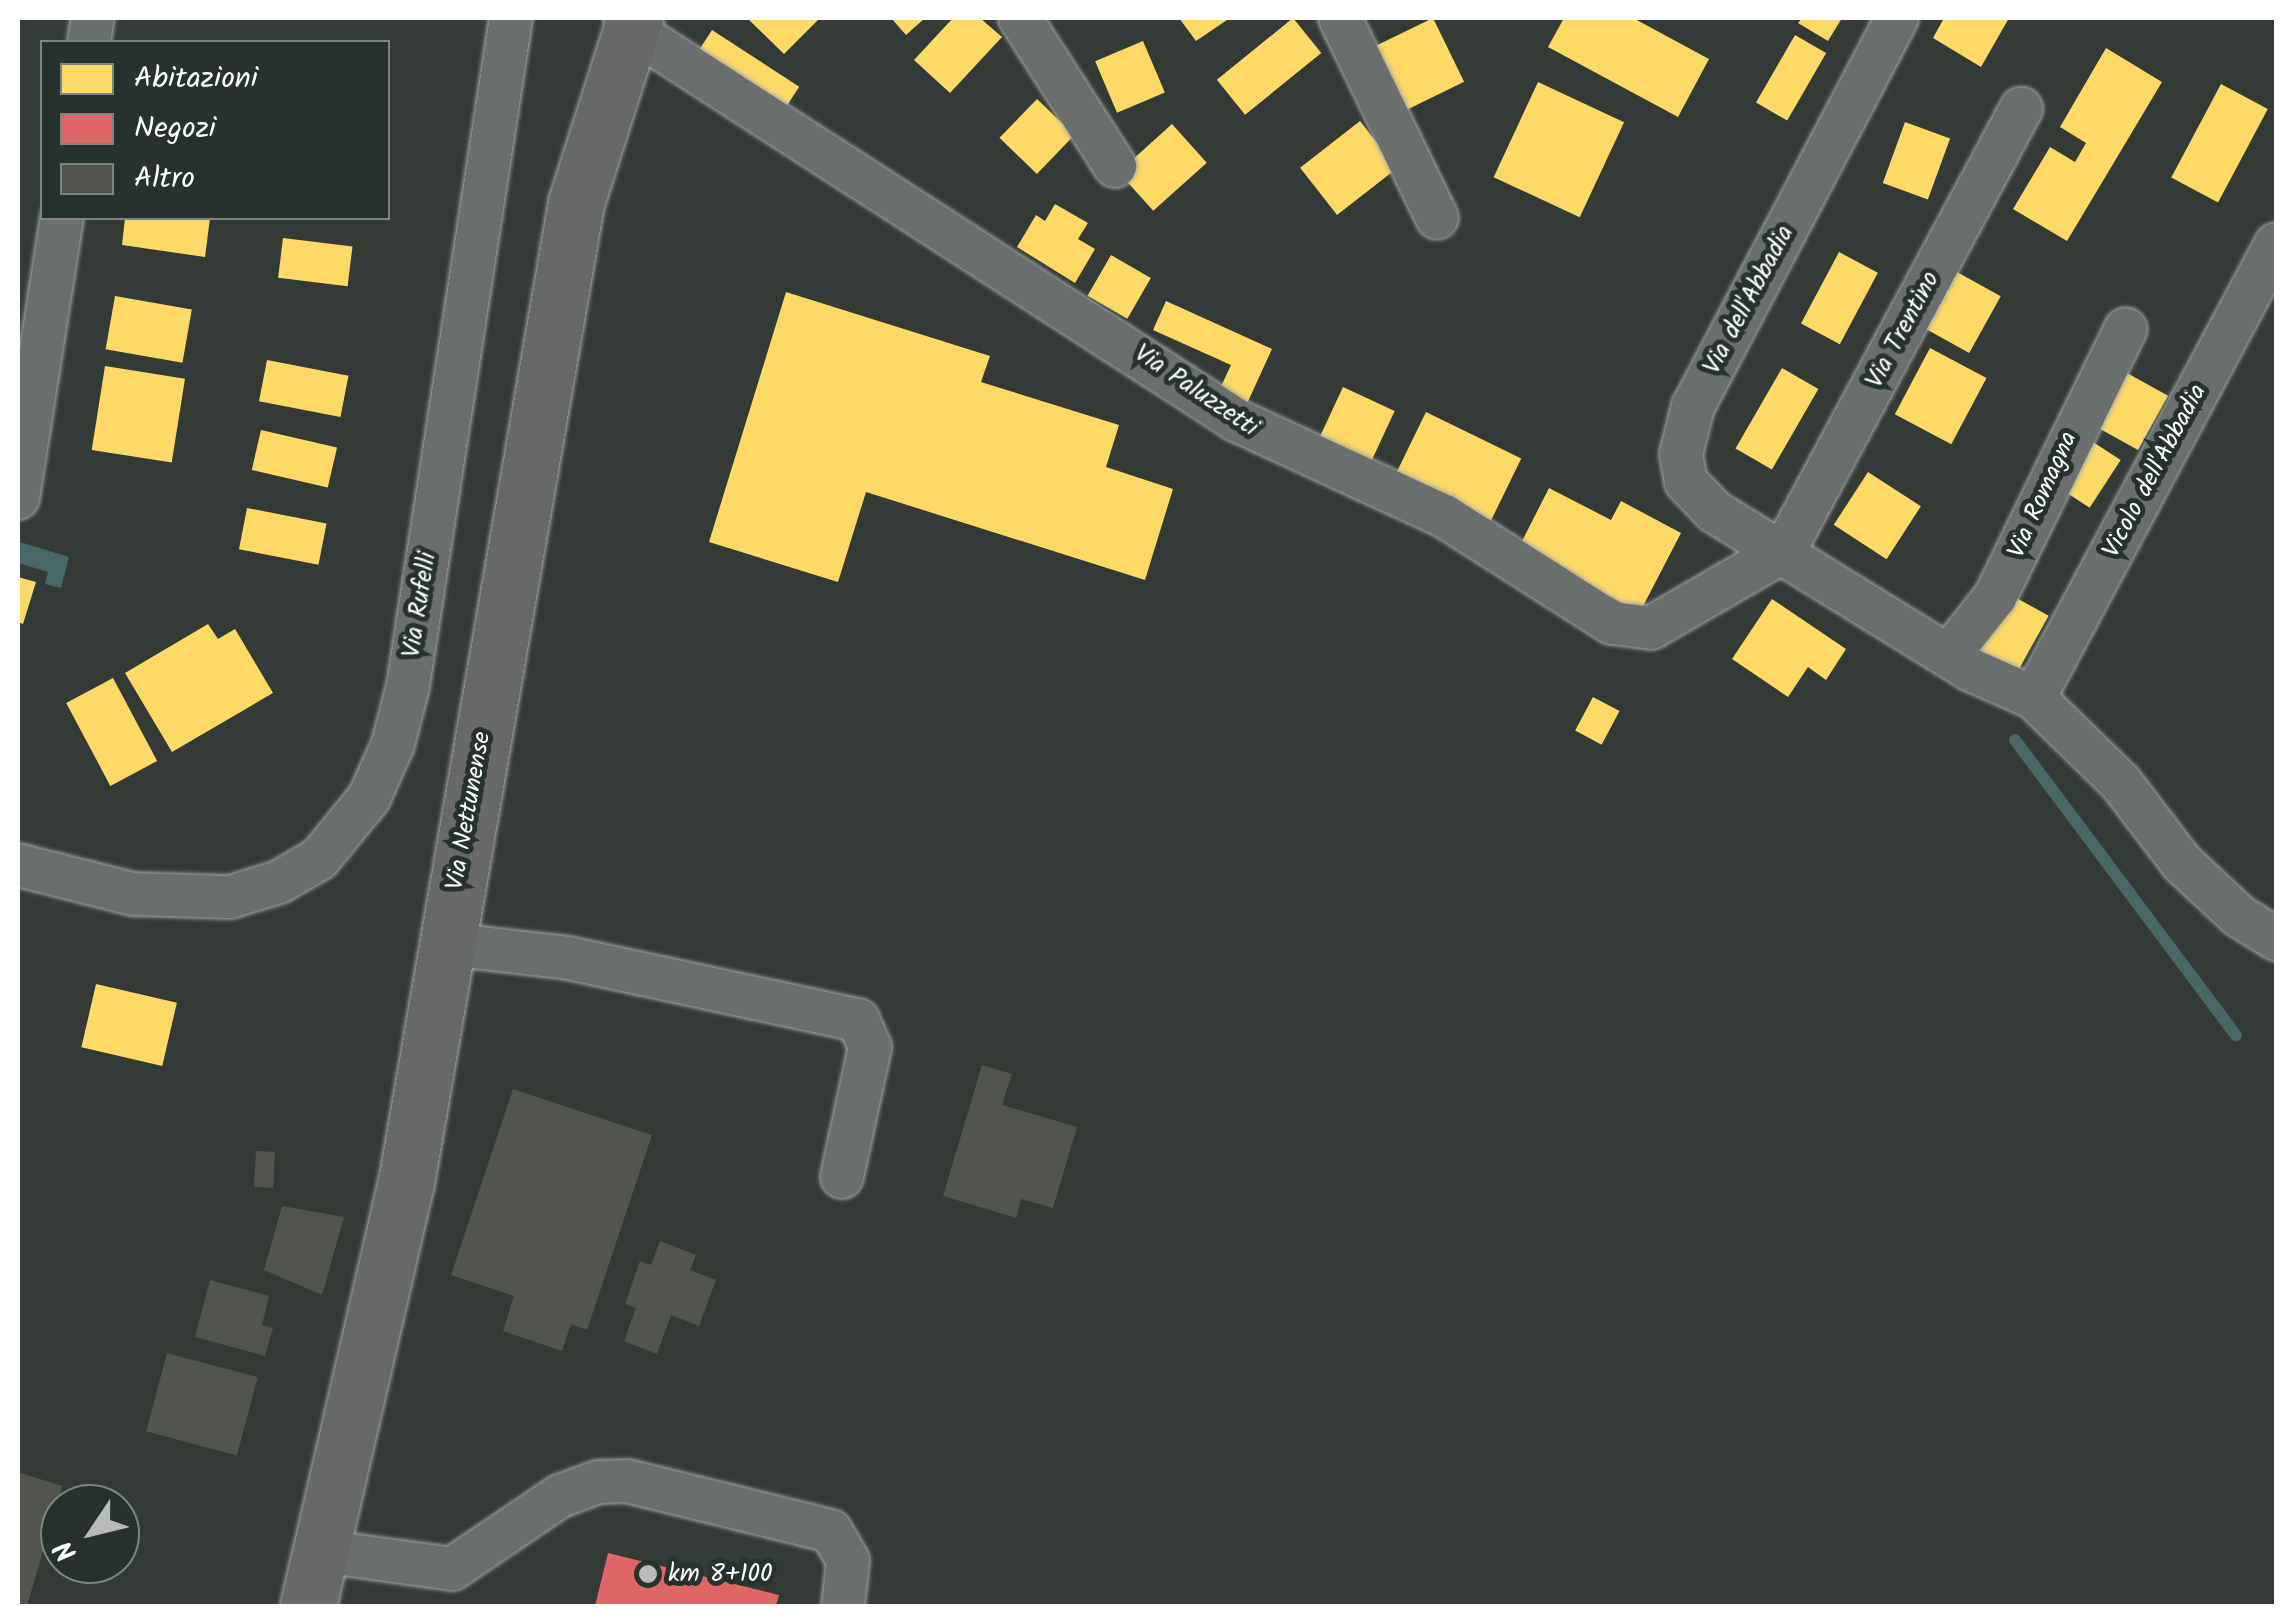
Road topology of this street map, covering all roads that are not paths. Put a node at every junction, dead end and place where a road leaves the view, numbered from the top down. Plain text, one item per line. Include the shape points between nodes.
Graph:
1 (511, 18) edge
2 (1020, 18) edge
3 (1340, 18) edge
4 (1897, 18) edge
5 (630, 21) edge
6 (2021, 110) dead end
7 (1115, 166) dead end
8 (1438, 218) dead end
9 (62, 220) edge
10 (2276, 244) edge
11 (2126, 329) dead end
12 (18, 498) edge
13 (1784, 551) junction
14 (1949, 654) junction
15 (2034, 698) junction
16 (18, 865) edge
17 (2276, 939) edge
18 (446, 944) junction
19 (842, 1177) dead end
20 (321, 1552) junction
21 (308, 1606) edge
22 (843, 1606) edge

1 - 16 street, Via Rufelli via 408,686 369,798 319,859 279,882 230,897 133,894
2 - 7 street
3 - 8 street
4 - 13 street, Via dell'Abbadia via 1692,406 1683,439 1682,467 1694,494
5 - 13 street, Via Paluzzetti via 1236,420 1444,516 1612,623 1652,628
5 - 18 main road, Via Nettunense via 576,203
6 - 13 street, Via Trentino
9 - 12 street
10 - 15 street, Vicolo dell'Abbadia
11 - 14 street, Via Romagna via 1995,597
13 - 14 street
14 - 15 street
15 - 17 street via 2121,783 2182,863 2239,916
18 - 19 street via 568,958 858,1020 870,1047
18 - 20 main road, Via Nettunense via 406,1183
20 - 21 main road, Via Nettunense
20 - 22 street via 452,1569 560,1496 598,1482 627,1481 831,1532 848,1561

